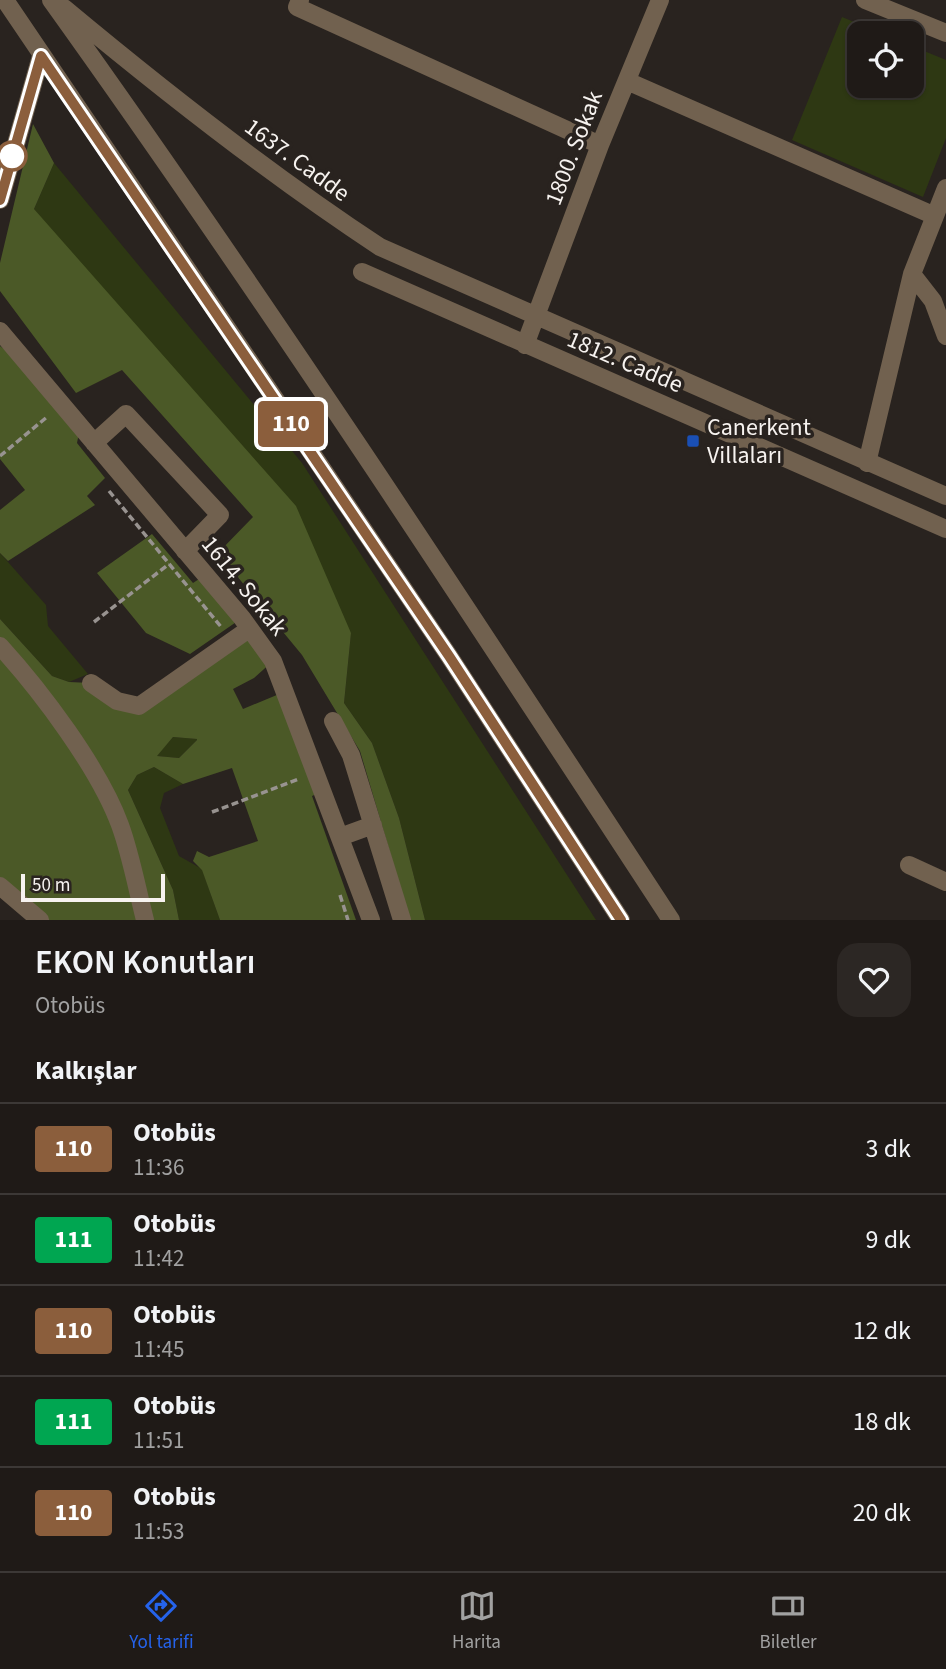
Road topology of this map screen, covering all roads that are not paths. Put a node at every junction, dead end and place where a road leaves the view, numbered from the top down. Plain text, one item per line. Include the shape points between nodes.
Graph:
1 (5, 0) edge
2 (53, 0) edge
3 (300, 0) edge
4 (660, 0) edge
5 (865, 0) edge
6 (946, 33) edge
7 (41, 56) junction
8 (627, 81) junction
9 (600, 145) junction
10 (946, 188) edge
11 (0, 200) edge
12 (935, 216) junction
13 (362, 272) dead end
14 (912, 274) junction
15 (538, 315) junction
16 (0, 331) edge
17 (946, 336) edge
18 (525, 345) junction
19 (94, 443) junction
20 (867, 463) junction
21 (946, 496) edge
22 (946, 529) edge
23 (184, 551) dead end
24 (249, 629) junction
25 (0, 646) edge
26 (91, 683) dead end
27 (333, 721) dead end
28 (373, 825) junction
29 (340, 837) junction
30 (909, 865) dead end
31 (946, 882) edge
32 (0, 886) edge
33 (40, 920) edge
34 (145, 920) edge
35 (371, 920) edge
36 (402, 920) edge
37 (621, 920) edge
38 (671, 920) edge

1 - 7 street
2 - 15 street, 1637. Cadde via 180,105 380,247
2 - 38 street
3 - 9 street via 297,7
4 - 8 street, 1800. Sokak
5 - 6 street
7 - 11 street
7 - 37 street via 449,656
8 - 9 street, 1800. Sokak
8 - 12 street
9 - 15 street, 1800. Sokak
10 - 12 street
12 - 14 street
13 - 18 street, 1812. Cadde
14 - 17 street via 933,301
14 - 20 street
15 - 18 street, 1800. Sokak
15 - 20 street, 1812. Cadde
16 - 19 street, 1614. Sokak
18 - 22 street, 1812. Cadde
19 - 23 street via 126,414 220,516
19 - 24 street, 1614. Sokak
20 - 21 street, 1812. Cadde
24 - 26 street via 139,706 117,701
24 - 29 street, 1614. Sokak via 273,661
25 - 34 street via 73,741 99,784 120,825
27 - 28 street via 351,755
28 - 29 street
28 - 36 street
29 - 35 street, 1614. Sokak
30 - 31 street
32 - 33 street

